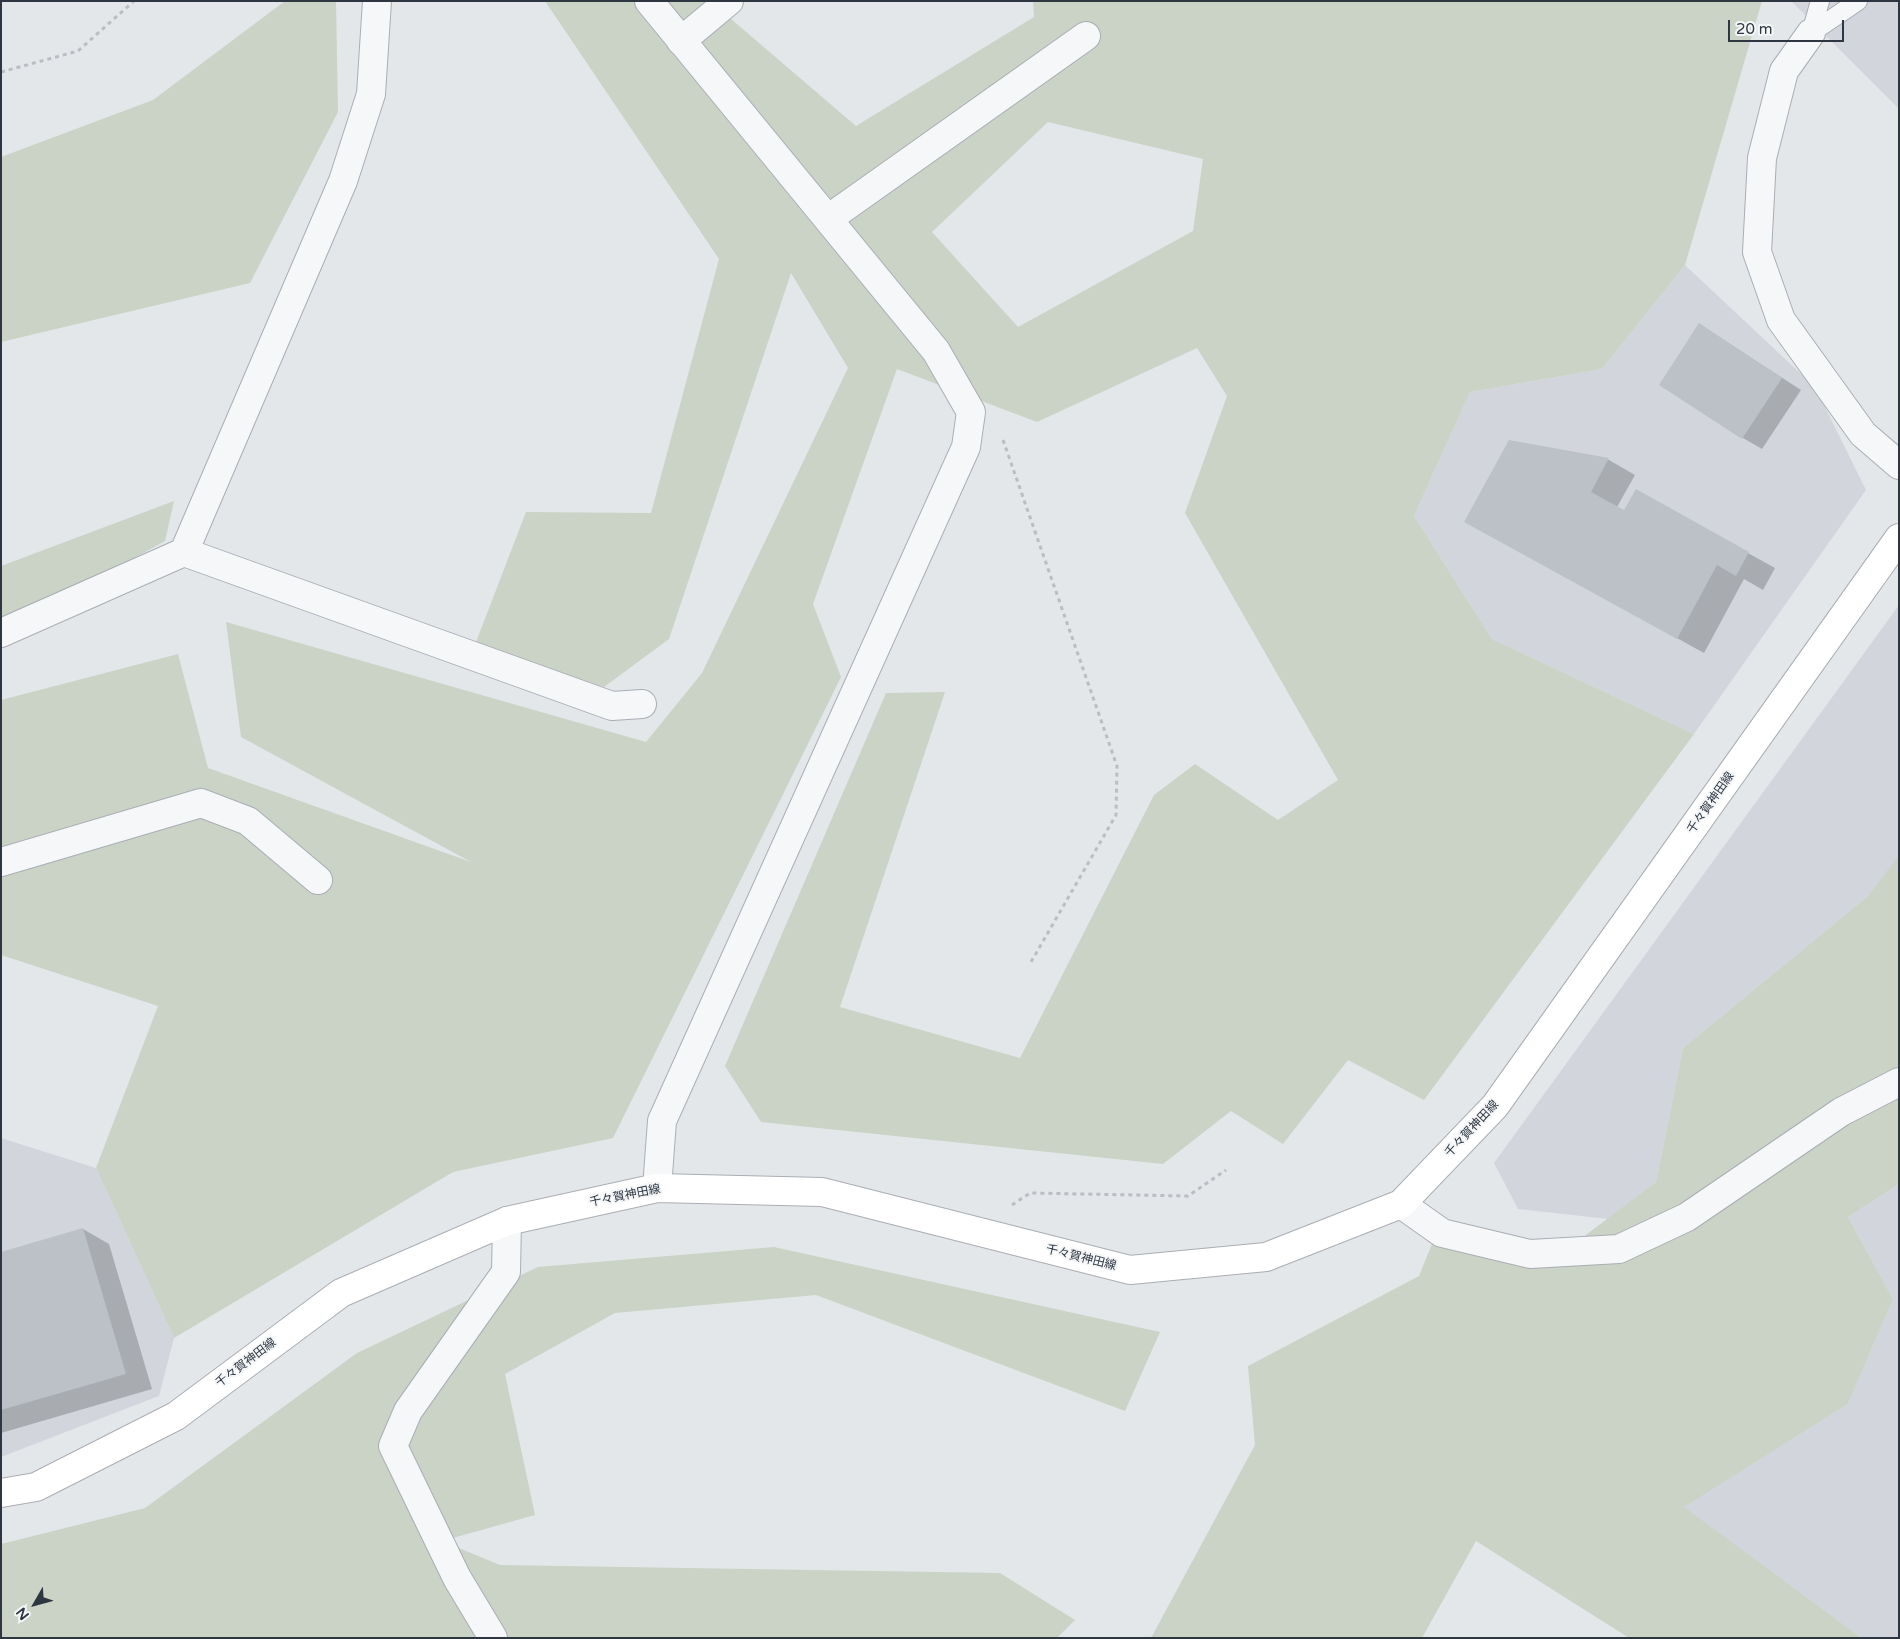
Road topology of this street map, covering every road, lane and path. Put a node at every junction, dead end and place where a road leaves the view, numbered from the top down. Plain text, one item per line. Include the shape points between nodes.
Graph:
1 (134, 1) edge
2 (377, 1) edge
3 (649, 1) edge
4 (729, 1) edge
5 (1820, 1) edge
6 (1858, 1) edge
7 (1811, 33) junction
8 (1086, 36) dead end
9 (681, 41) junction
10 (1, 72) edge
11 (828, 219) junction
12 (971, 412) junction
13 (1899, 465) edge
14 (1899, 538) edge
15 (184, 552) junction
16 (1, 633) edge
17 (642, 704) dead end
18 (1, 862) edge
19 (318, 880) dead end
20 (1031, 962) dead end
21 (1899, 1082) edge
22 (1226, 1170) dead end
23 (657, 1188) junction
24 (1401, 1204) junction
25 (508, 1221) junction
26 (975, 1231) junction
27 (1, 1493) edge
28 (492, 1638) edge

1 - 10 path via 78,51
2 - 15 street via 371,94 343,181
3 - 9 street
4 - 9 street
5 - 7 lane
6 - 7 lane
7 - 13 street via 1784,71 1762,158 1757,252 1781,320 1863,434
8 - 11 street
9 - 11 street
11 - 12 street via 936,351
12 - 20 path via 1001,434 1117,766 1116,815
12 - 23 street via 966,447 662,1122
14 - 24 main road, 千々賀神田線 via 1495,1106
15 - 16 street
15 - 17 street via 612,706
18 - 19 street via 201,803 248,821
21 - 24 street via 1841,1112 1687,1217 1619,1249 1530,1254 1442,1233
22 - 26 path via 1188,1196 1030,1192
23 - 25 main road, 千々賀神田線
23 - 26 main road, 千々賀神田線 via 822,1192
24 - 26 main road, 千々賀神田線 via 1266,1256 1130,1270
25 - 27 main road, 千々賀神田線 via 341,1293 176,1416 36,1487
25 - 28 street via 506,1272 408,1411 393,1446 457,1578

